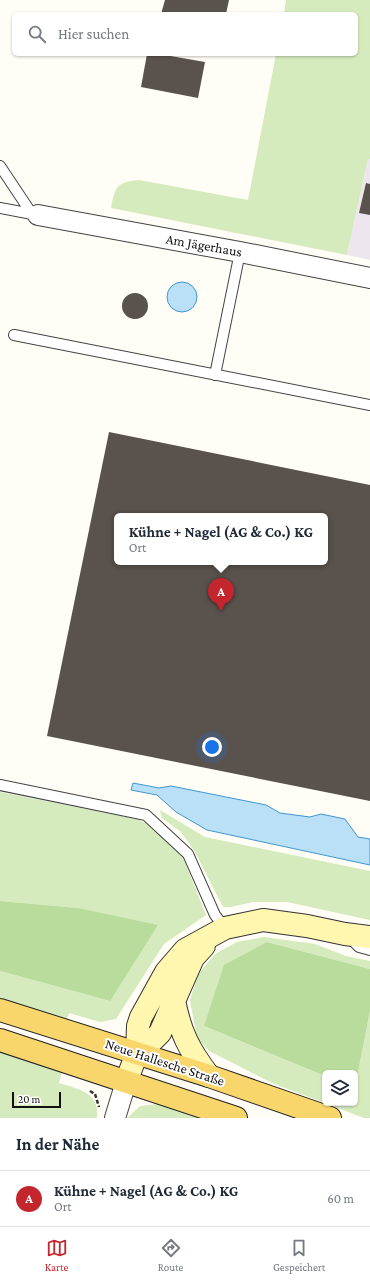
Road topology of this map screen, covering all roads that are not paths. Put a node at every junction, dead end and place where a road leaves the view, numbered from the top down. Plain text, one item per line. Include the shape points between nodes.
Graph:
1 (0, 166) edge
2 (0, 208) edge
3 (35, 215) junction
4 (240, 252) junction
5 (370, 278) edge
6 (14, 335) dead end
7 (215, 375) junction
8 (370, 405) edge
9 (0, 785) edge
10 (221, 930) junction
11 (345, 934) junction
12 (370, 937) edge
13 (370, 950) edge
14 (174, 1000) junction
15 (0, 1010) edge
16 (0, 1040) edge
17 (136, 1053) junction
18 (209, 1076) junction
19 (126, 1082) junction
20 (115, 1118) edge
21 (236, 1118) edge
22 (330, 1118) edge

1 - 3 lane
2 - 3 lane
3 - 4 street, Am Jägerhaus
4 - 5 street, Am Jägerhaus
4 - 7 lane
6 - 7 lane
7 - 8 lane
9 - 10 lane via 146,815 188,854
10 - 11 street via 263,920
10 - 14 street via 193,958
10 - 17 street via 185,950 166,972 141,1017
11 - 12 street
11 - 13 lane via 360,947
14 - 17 street via 160,1033 150,1044
14 - 18 street via 183,1036
15 - 17 main road, Neue Hallesche Straße
16 - 19 main road
17 - 18 main road, Neue Hallesche Straße
17 - 19 street
18 - 22 main road, Neue Hallesche Straße
19 - 20 street
19 - 21 main road

